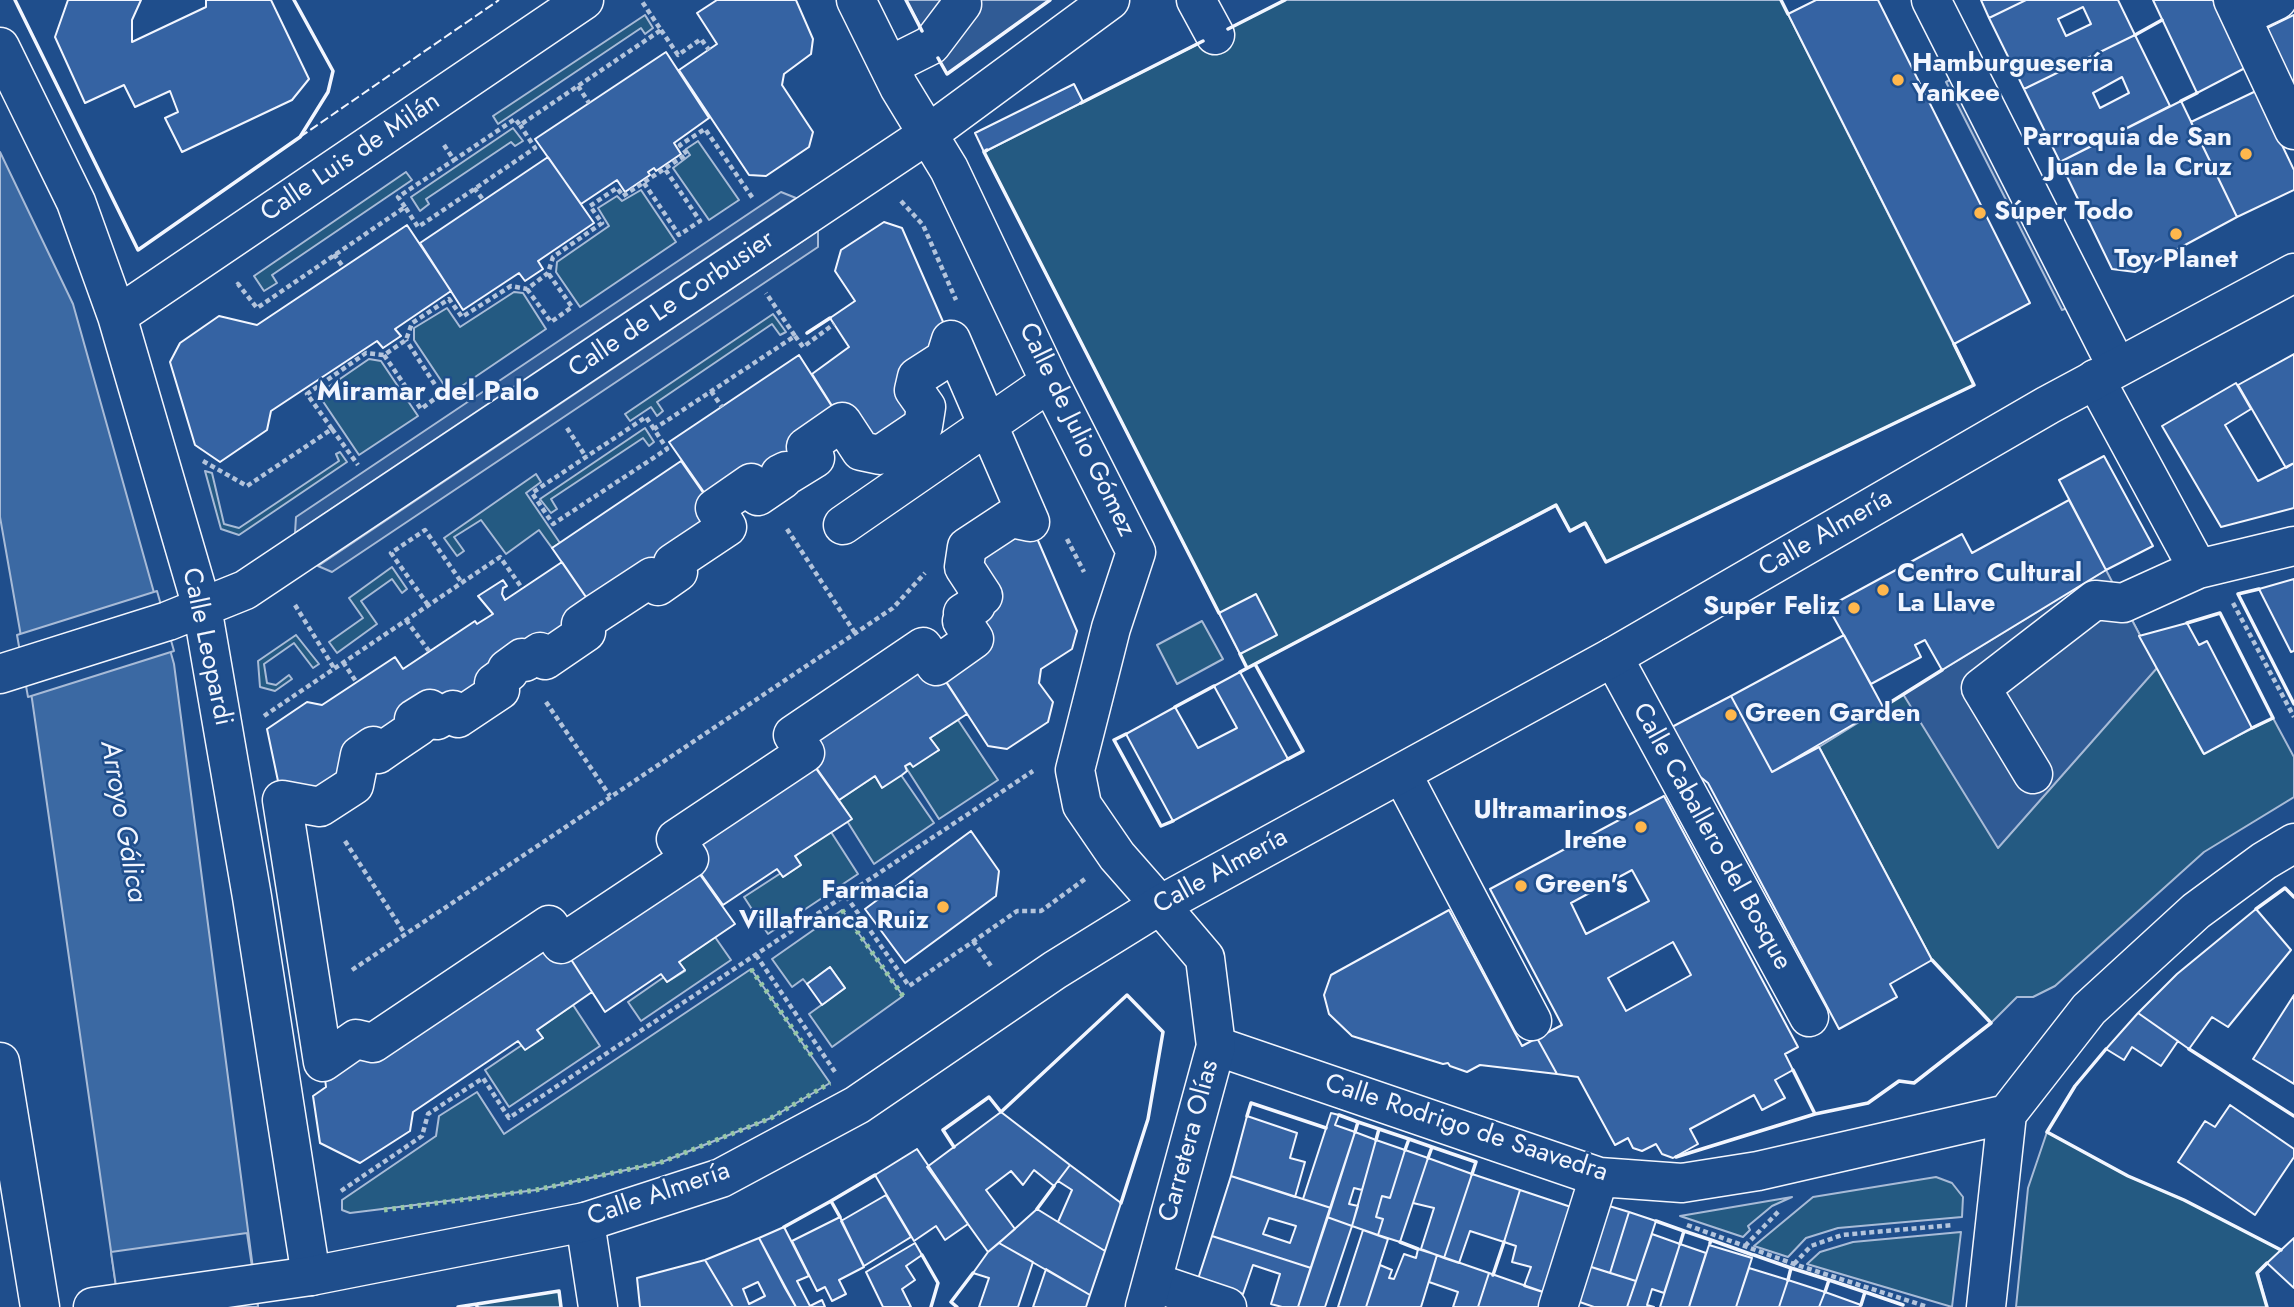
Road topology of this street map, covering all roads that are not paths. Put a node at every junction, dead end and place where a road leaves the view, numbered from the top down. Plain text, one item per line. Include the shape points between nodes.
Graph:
1 (584, 0) edge
2 (856, 0) edge
3 (1110, 0) edge
4 (1196, 0) edge
5 (1931, 0) edge
6 (2277, 0) edge
7 (962, 4) dead end
8 (2237, 9) edge
9 (1215, 35) dead end
10 (0, 47) edge
11 (889, 66) junction
12 (2294, 130) edge
13 (928, 134) junction
14 (964, 200) junction
15 (2294, 273) edge
16 (117, 316) junction
17 (1010, 354) dead end
18 (2106, 373) junction
19 (1050, 382) junction
20 (988, 426) junction
21 (1055, 448) dead end
22 (843, 525) dead end
23 (2294, 546) edge
24 (2212, 581) junction
25 (191, 611) junction
26 (1111, 628) junction
27 (1613, 657) junction
28 (3, 673) edge
29 (1402, 774) junction
30 (2033, 774) dead end
31 (2294, 843) edge
32 (1160, 905) junction
33 (1809, 1017) dead end
34 (1532, 1021) dead end
35 (1216, 1046) junction
36 (0, 1062) edge
37 (2007, 1114) junction
38 (9, 1169) edge
39 (1599, 1177) junction
40 (585, 1222) junction
41 (311, 1276) junction
42 (1149, 1294) edge
43 (106, 1305) edge
44 (40, 1307) edge
45 (598, 1307) edge
46 (1227, 1307) edge
47 (1558, 1307) edge
48 (1986, 1307) edge

1 - 16 street, Calle Luis de Milán
2 - 11 street, Calle de Julio Gómez
3 - 13 street, Calle de Le Corbusier
4 - 9 street
5 - 18 street
6 - 8 street
7 - 11 street via 931,45
8 - 12 street
10 - 16 street, Calle Leopardi via 76,202
11 - 13 street, Calle de Julio Gómez
13 - 14 street, Calle de Julio Gómez
13 - 25 street, Calle de Le Corbusier via 245,590
14 - 17 street via 947,223
14 - 19 street, Calle de Julio Gómez
15 - 18 street, Calle Almería
16 - 25 street, Calle Leopardi via 162,468
18 - 24 street
18 - 27 street, Calle Almería
19 - 20 street
19 - 26 street, Calle de Julio Gómez via 1136,552
20 - 20 street via 951,340 945,359 917,377 914,390 926,407 923,426 880,455 861,450 842,422 806,447 815,458 789,474 780,474 783,479 758,496 751,483 715,508 727,527 673,563 678,572 658,586 652,578 581,624 586,632 545,660 540,652 525,662 522,658 494,682 500,690 458,718 453,710 438,720 430,709 414,719 419,726 391,746 378,754 373,746 360,755 354,785 320,807 282,800 323,1062 356,1040 373,1043 548,925 561,944 689,859 676,839 805,753 793,735 923,647 936,666 974,639 962,621 966,618 963,613 983,596 964,566 967,547 1011,518 1030,522
20 - 22 street
21 - 26 street via 1107,546
23 - 24 street
24 - 30 street via 2123,603 2095,600 1981,688
25 - 28 street, Calle de Le Corbusier
25 - 41 street, Calle Leopardi via 252,897
26 - 32 street, Calle de Julio Gómez via 1075,769 1082,805 1117,856
27 - 29 street, Calle Almería
27 - 33 street, Calle Caballero del Bosque
29 - 32 street, Calle Almería
29 - 34 street
31 - 37 street via 2196,911 2089,1009
32 - 35 street, Carretera Olías via 1205,958
32 - 40 street, Calle Almería via 857,1104 721,1178
35 - 39 street, Calle Rodrigo de Saavedra
35 - 42 street, Carretera Olías
36 - 38 street
37 - 39 street, Calle Rodrigo de Saavedra via 1758,1171 1682,1183
37 - 48 street
38 - 44 street
39 - 47 street
40 - 41 street, Calle Almería
40 - 45 street
41 - 43 street, Calle Almería
42 - 46 street

